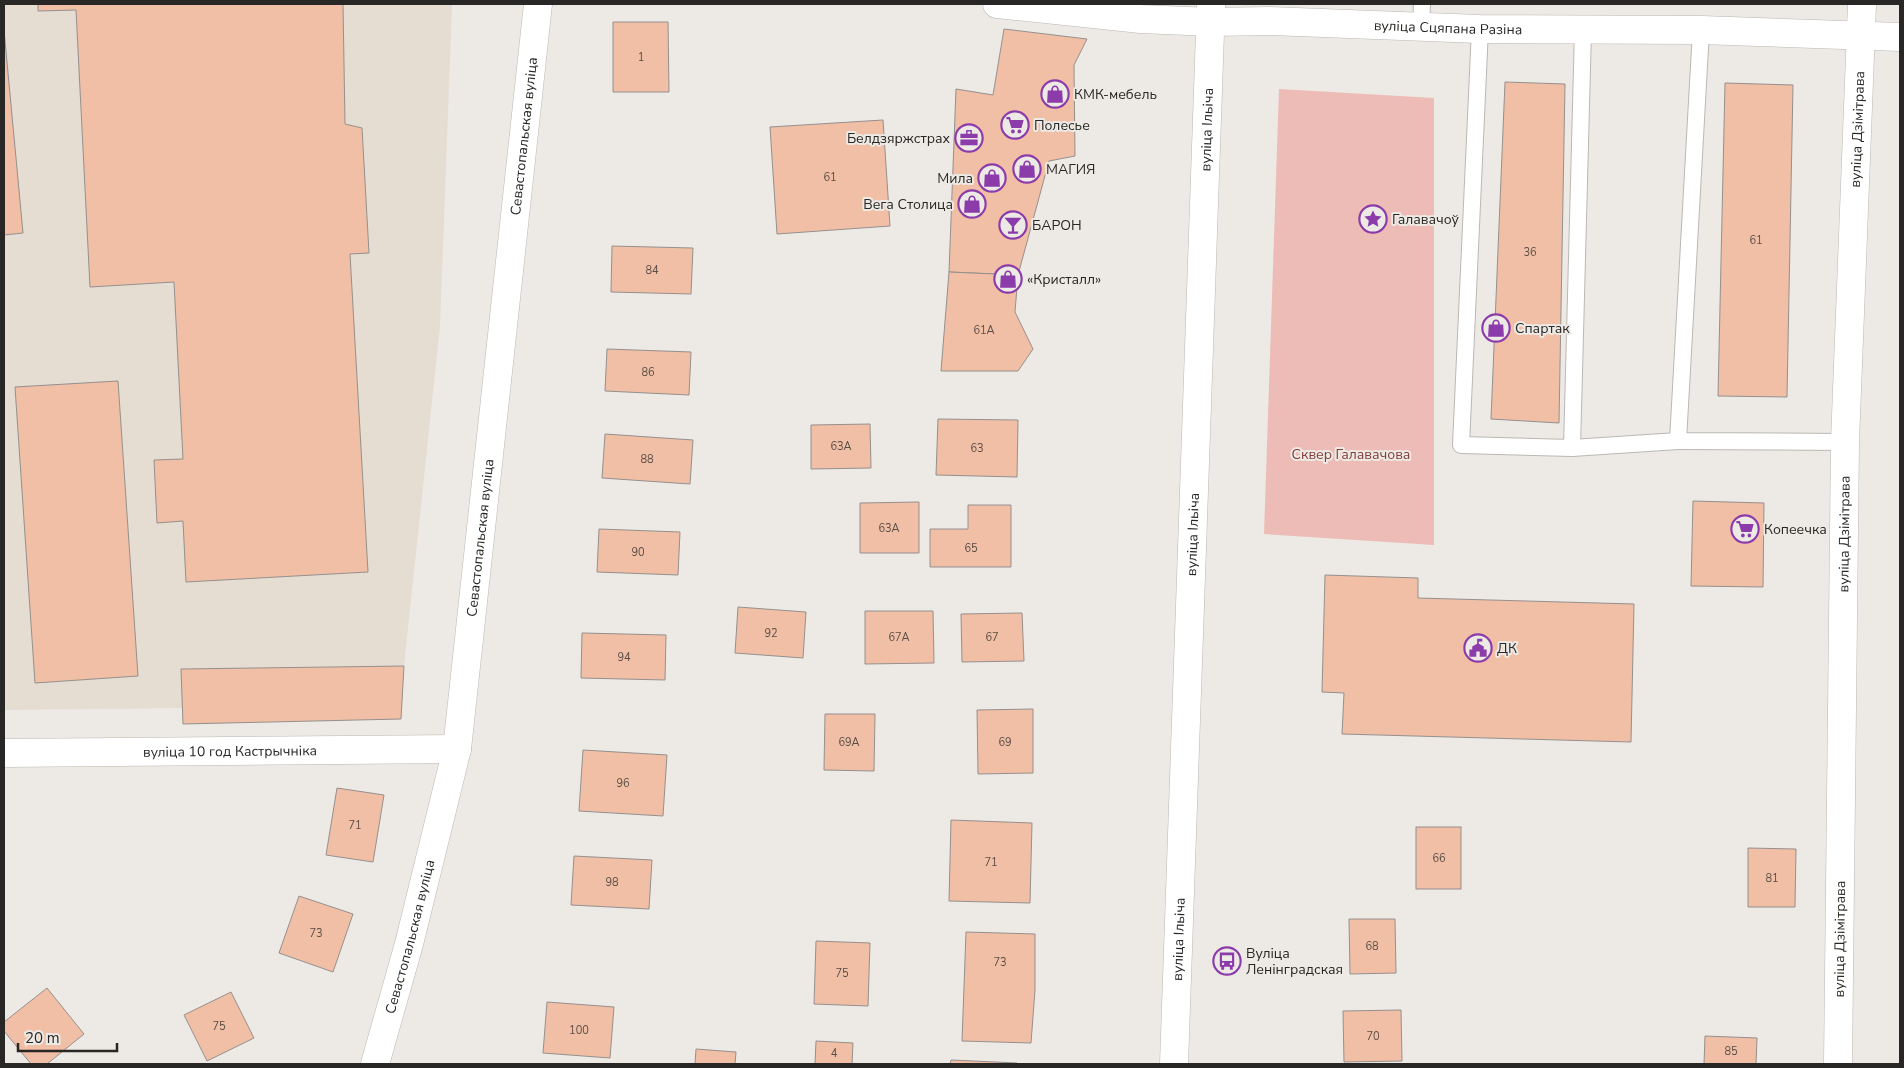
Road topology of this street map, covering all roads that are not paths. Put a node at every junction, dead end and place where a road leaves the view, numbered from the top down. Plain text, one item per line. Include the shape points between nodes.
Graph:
1 (538, 4) edge
2 (1012, 4) edge
3 (1862, 4) edge
4 (1211, 13) edge
5 (1421, 15) edge
6 (1480, 29) junction
7 (1583, 30) junction
8 (1701, 30) junction
9 (1860, 35) junction
10 (1900, 37) edge
11 (1678, 441) junction
12 (1845, 442) junction
13 (1572, 448) junction
14 (457, 749) junction
15 (4, 753) edge
16 (376, 1064) edge
17 (1174, 1064) edge
18 (1838, 1064) edge

1 - 14 street, Севастопальская вуліца
2 - 4 street, вуліца Сцяпана Разіна via 1141,19
3 - 9 street, вуліца Дзімітрава
4 - 5 street, вуліца Сцяпана Разіна via 1268,21
4 - 17 street, вуліца Ільіча
5 - 6 street, вуліца Сцяпана Разіна
6 - 7 street, вуліца Сцяпана Разіна
6 - 13 lane via 1462,445
7 - 8 street, вуліца Сцяпана Разіна
7 - 13 lane
8 - 9 street, вуліца Сцяпана Разіна
8 - 11 lane
9 - 10 street, вуліца Сцяпана Разіна
9 - 12 street, вуліца Дзімітрава
11 - 12 lane
11 - 13 lane
12 - 18 street, вуліца Дзімітрава
14 - 15 street, вуліца 10 год Кастрычніка
14 - 16 street, Севастопальская вуліца

